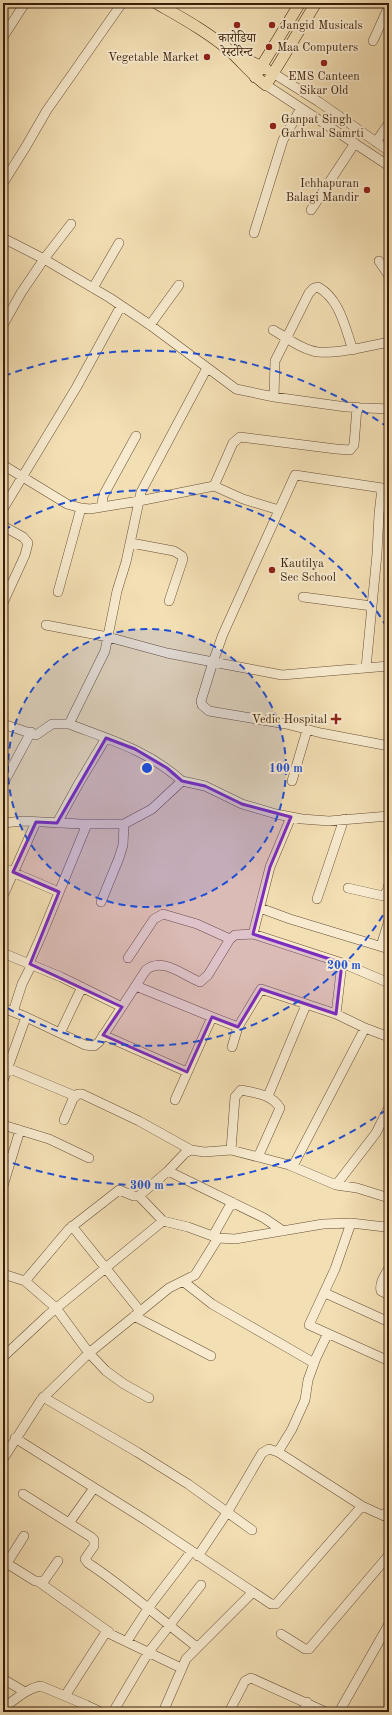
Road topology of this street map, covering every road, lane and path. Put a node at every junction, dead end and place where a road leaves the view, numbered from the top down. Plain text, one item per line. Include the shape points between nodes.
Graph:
1 (25, 3) edge
2 (121, 3) edge
3 (156, 3) edge
4 (300, 3) edge
5 (316, 3) edge
6 (389, 6) edge
7 (3, 37) edge
8 (373, 41) dead end
9 (231, 52) junction
10 (262, 66) junction
11 (273, 74) junction
12 (255, 77) junction
13 (266, 85) junction
14 (301, 108) junction
15 (389, 123) edge
16 (376, 142) junction
17 (355, 143) junction
18 (389, 151) edge
19 (389, 166) edge
20 (7, 170) edge
21 (3, 183) edge
22 (311, 210) dead end
23 (71, 224) dead end
24 (254, 233) dead end
25 (3, 238) edge
26 (119, 243) dead end
27 (44, 259) junction
28 (378, 261) dead end
29 (389, 276) edge
30 (179, 286) dead end
31 (93, 288) junction
32 (121, 306) junction
33 (3, 325) edge
34 (150, 325) junction
35 (273, 330) dead end
36 (287, 338) junction
37 (389, 342) edge
38 (353, 350) junction
39 (207, 368) junction
40 (274, 397) junction
41 (357, 407) junction
42 (389, 409) edge
43 (136, 436) dead end
44 (3, 465) edge
45 (23, 476) junction
46 (214, 486) junction
47 (386, 489) edge
48 (139, 501) junction
49 (102, 507) junction
50 (82, 508) junction
51 (3, 509) edge
52 (279, 510) junction
53 (3, 526) edge
54 (131, 543) junction
55 (58, 592) dead end
56 (303, 597) dead end
57 (169, 601) dead end
58 (3, 603) edge
59 (372, 606) junction
60 (46, 625) dead end
61 (108, 637) junction
62 (213, 662) junction
63 (389, 666) edge
64 (366, 668) junction
65 (3, 724) edge
66 (69, 724) junction
67 (307, 730) junction
68 (30, 732) junction
69 (106, 738) junction
70 (389, 746) edge
71 (182, 781) junction
72 (292, 781) dead end
73 (3, 784) edge
74 (389, 816) edge
75 (291, 817) junction
76 (344, 819) junction
77 (36, 822) junction
78 (3, 823) edge
79 (57, 823) junction
80 (87, 824) junction
81 (124, 824) junction
82 (3, 868) edge
83 (13, 872) junction
84 (389, 884) edge
85 (348, 888) dead end
86 (59, 892) junction
87 (3, 896) edge
88 (318, 899) dead end
89 (101, 902) dead end
90 (260, 908) junction
91 (389, 920) edge
92 (253, 934) junction
93 (230, 939) junction
94 (385, 947) edge
95 (3, 953) edge
96 (128, 958) dead end
97 (342, 963) junction
98 (30, 964) junction
99 (389, 983) edge
100 (136, 986) junction
101 (82, 987) junction
102 (306, 1005) junction
103 (122, 1007) junction
104 (3, 1008) edge
105 (13, 1012) junction
106 (336, 1014) junction
107 (212, 1016) junction
108 (26, 1017) junction
109 (238, 1027) junction
110 (365, 1028) junction
111 (60, 1033) junction
112 (103, 1035) junction
113 (389, 1037) edge
114 (232, 1047) dead end
115 (5, 1067) edge
116 (187, 1072) junction
117 (3, 1081) edge
118 (75, 1096) junction
119 (268, 1096) junction
120 (175, 1100) dead end
121 (389, 1107) edge
122 (64, 1120) dead end
123 (3, 1125) edge
124 (20, 1130) junction
125 (191, 1150) junction
126 (231, 1150) junction
127 (258, 1156) junction
128 (89, 1158) dead end
129 (6, 1164) edge
130 (293, 1166) junction
131 (168, 1171) junction
132 (336, 1185) junction
133 (3, 1186) edge
134 (139, 1196) junction
135 (389, 1198) edge
136 (232, 1202) junction
137 (163, 1221) junction
138 (351, 1223) junction
139 (72, 1226) junction
140 (388, 1228) edge
141 (283, 1231) junction
142 (216, 1237) junction
143 (106, 1268) junction
144 (389, 1268) edge
145 (3, 1274) edge
146 (26, 1281) junction
147 (184, 1282) junction
148 (325, 1293) junction
149 (389, 1295) edge
150 (56, 1308) junction
151 (137, 1314) junction
152 (389, 1322) edge
153 (327, 1335) junction
154 (89, 1353) junction
155 (211, 1356) dead end
156 (3, 1357) edge
157 (389, 1361) edge
158 (314, 1363) junction
159 (43, 1397) junction
160 (149, 1398) dead end
161 (15, 1438) junction
162 (278, 1452) junction
163 (3, 1459) edge
164 (94, 1488) junction
165 (23, 1494) dead end
166 (362, 1506) junction
167 (228, 1511) junction
168 (387, 1515) edge
169 (69, 1523) junction
170 (252, 1530) dead end
171 (24, 1536) dead end
172 (194, 1554) junction
173 (389, 1555) edge
174 (58, 1561) dead end
175 (5, 1562) edge
176 (39, 1582) junction
177 (201, 1585) dead end
178 (254, 1592) junction
179 (149, 1607) junction
180 (389, 1624) edge
181 (169, 1626) junction
182 (109, 1632) junction
183 (281, 1634) dead end
184 (127, 1641) junction
185 (197, 1647) junction
186 (148, 1653) junction
187 (181, 1668) junction
188 (3, 1678) edge
189 (25, 1692) junction
190 (65, 1696) junction
191 (307, 1702) junction
192 (3, 1708) edge
193 (84, 1709) edge
194 (101, 1712) edge
195 (113, 1712) edge
196 (163, 1712) edge
197 (229, 1712) edge
198 (302, 1712) edge
199 (326, 1712) edge
200 (339, 1712) edge

1 - 7 street
2 - 20 street
3 - 9 main road via 206,32
4 - 10 main road
5 - 11 main road
6 - 8 street
9 - 10 main road
9 - 12 main road
10 - 11 main road
10 - 12 main road
11 - 13 main road
11 - 16 street
12 - 13 main road
13 - 14 street
14 - 17 street
14 - 24 street via 283,140
15 - 16 street
16 - 18 street
17 - 19 street
17 - 22 street
20 - 21 street
23 - 27 street
25 - 27 street
26 - 31 street
27 - 31 street
27 - 33 street
28 - 29 street
30 - 34 street
31 - 32 street
32 - 34 street
32 - 45 street
34 - 39 street
35 - 36 street
36 - 38 street via 317,352
36 - 38 street via 309,293 318,287 334,300
36 - 40 street via 274,361
37 - 38 street
39 - 40 street via 236,389
39 - 48 street via 141,492
40 - 41 street
41 - 42 street
41 - 46 street via 354,446 350,450 240,437 233,443
43 - 49 street via 103,496
44 - 45 street
45 - 50 street via 67,504
45 - 51 street
46 - 48 street
46 - 52 street
47 - 52 street via 295,475
47 - 59 street via 379,514
48 - 49 street
48 - 54 street
49 - 50 street
50 - 55 street
52 - 62 street
53 - 58 street via 23,537 28,544
54 - 57 street via 174,551 182,556
54 - 61 street via 117,591
56 - 59 street
59 - 64 street
60 - 61 street
61 - 62 street
61 - 66 street via 106,651
62 - 64 street via 282,675
62 - 67 street via 202,701 204,709
63 - 64 street
65 - 68 street
66 - 68 street via 52,724 36,735
66 - 69 street
67 - 70 street
67 - 72 street
68 - 73 street
69 - 71 street via 135,749 167,768
69 - 79 street
71 - 75 street via 205,786 242,804
71 - 81 street via 152,809
74 - 76 street
75 - 76 street via 329,821
75 - 90 street via 270,867
76 - 88 street
77 - 78 street
77 - 79 street
77 - 83 street
79 - 80 street
80 - 81 street
80 - 86 street
81 - 89 street via 123,845
82 - 83 street
83 - 86 street
83 - 87 street
84 - 85 street via 383,896
86 - 98 street
90 - 92 street
90 - 94 street
91 - 94 street
92 - 93 street via 235,935
92 - 97 street
93 - 96 street via 197,924 163,914 154,919
93 - 100 street via 208,975 200,982 177,970 155,964 146,970
95 - 98 street
97 - 99 street
97 - 106 street
98 - 101 street
98 - 105 street
100 - 103 street
100 - 107 street
101 - 103 street
101 - 111 street
102 - 106 street
102 - 109 street via 261,989
102 - 119 street
103 - 112 street
104 - 105 street
105 - 108 street
106 - 110 street
107 - 109 street
107 - 116 street
108 - 111 street
108 - 115 street
109 - 114 street
110 - 113 street
110 - 130 street
111 - 112 street via 90,1046 94,1046
112 - 116 street
115 - 117 street
115 - 118 street
116 - 120 street
118 - 122 street
118 - 125 street via 82,1094 139,1121
119 - 126 street via 241,1090 237,1093
119 - 127 street via 280,1108
121 - 132 street via 376,1132
123 - 124 street
124 - 128 street via 50,1139
124 - 129 street
125 - 126 street
125 - 131 street
126 - 127 street
127 - 130 street
129 - 133 street
130 - 132 street
131 - 134 street
131 - 136 street
132 - 135 street via 357,1188
134 - 137 street
134 - 139 street via 119,1190
136 - 141 street
136 - 142 street
137 - 142 street
137 - 143 street
138 - 140 street
138 - 141 street via 322,1224
138 - 148 street
139 - 143 street
139 - 146 street
141 - 142 street via 235,1239
142 - 147 street via 195,1275
143 - 150 street
143 - 151 street
144 - 149 street via 380,1289
145 - 146 street
146 - 150 street
147 - 151 street via 169,1288
147 - 158 street via 212,1304
148 - 152 street
148 - 153 street via 309,1325
150 - 154 street
150 - 156 street
151 - 154 street
151 - 155 street
153 - 157 street
153 - 158 street
154 - 159 street
154 - 160 street via 116,1378
158 - 162 street via 305,1400
159 - 161 street
159 - 167 street via 137,1452
161 - 163 street
161 - 164 street
162 - 166 street
162 - 167 street via 269,1449 262,1453
164 - 169 street
164 - 172 street
165 - 169 street
166 - 168 street
166 - 178 street via 276,1604 271,1604
167 - 170 street
167 - 172 street
169 - 179 street via 94,1540 94,1546 85,1559 88,1563
171 - 175 street
172 - 178 street
172 - 179 street
173 - 183 street via 309,1649
174 - 176 street via 44,1581
175 - 176 street via 35,1582
176 - 182 street
177 - 181 street
178 - 185 street
179 - 181 street
179 - 184 street
180 - 200 street
181 - 185 street
181 - 186 street
182 - 184 street
182 - 190 street via 104,1634
184 - 186 street
185 - 187 street
186 - 187 street
186 - 195 street
187 - 196 street
188 - 189 street
189 - 190 street via 41,1686
189 - 192 street
190 - 193 street
191 - 197 street via 251,1678 245,1681
191 - 198 street
191 - 199 street
193 - 194 street

